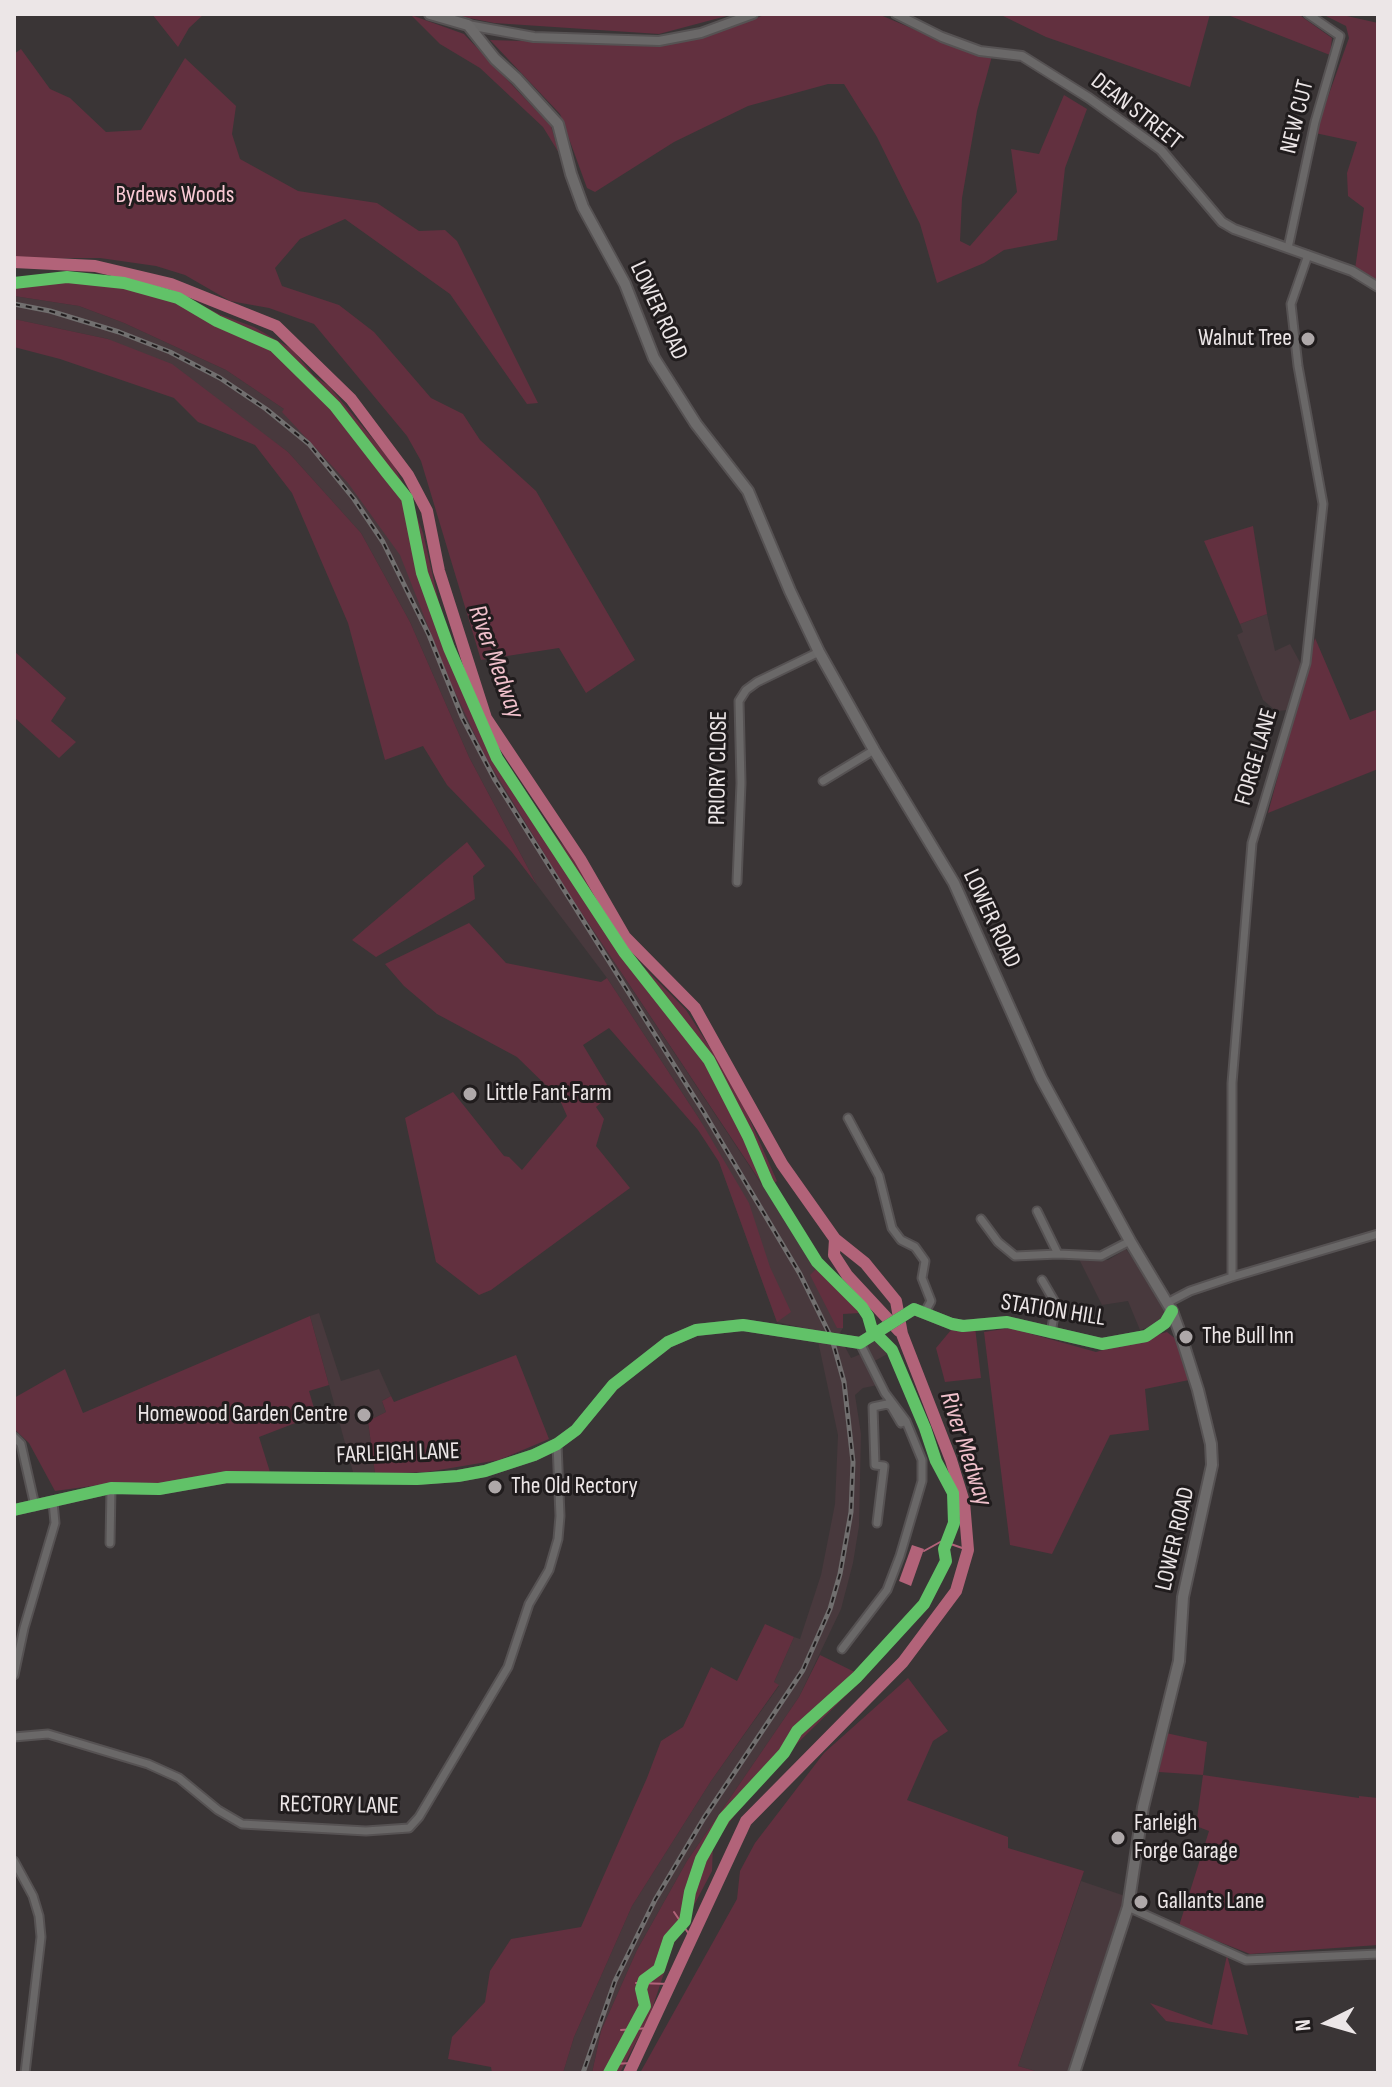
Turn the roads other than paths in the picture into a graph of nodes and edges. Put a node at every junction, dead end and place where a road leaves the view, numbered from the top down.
1 (430, 14) edge
2 (753, 14) edge
3 (896, 14) edge
4 (1308, 14) edge
5 (468, 25) junction
6 (1288, 248) junction
7 (1308, 255) junction
8 (1378, 287) edge
9 (819, 652) junction
10 (874, 750) junction
11 (823, 781) dead end
12 (737, 882) dead end
13 (848, 1118) dead end
14 (1037, 1211) dead end
15 (1054, 1218) dead end
16 (981, 1219) dead end
17 (1044, 1223) junction
18 (1378, 1234) edge
19 (1130, 1241) junction
20 (1058, 1254) junction
21 (1232, 1277) junction
22 (1042, 1280) dead end
23 (1170, 1307) junction
24 (921, 1311) junction
25 (1159, 1329) junction
26 (1051, 1333) junction
27 (1180, 1333) junction
28 (860, 1343) junction
29 (906, 1421) junction
30 (14, 1437) edge
31 (557, 1444) junction
32 (111, 1488) junction
33 (53, 1502) junction
34 (35, 1506) junction
35 (14, 1510) edge
36 (877, 1523) dead end
37 (110, 1543) dead end
38 (842, 1649) dead end
39 (14, 1675) edge
40 (14, 1737) edge
41 (14, 1861) edge
42 (1128, 1907) junction
43 (1378, 1954) edge
44 (25, 2073) edge
45 (1074, 2073) edge

1 - 5 main road
2 - 5 street
3 - 6 street, DEAN STREET
4 - 6 street, NEW CUT
5 - 9 main road, LOWER ROAD
6 - 7 street, DEAN STREET
7 - 8 street, DEAN STREET
7 - 21 street, FORGE LANE
9 - 10 main road, LOWER ROAD
9 - 12 street, PRIORY CLOSE
10 - 11 street
10 - 19 main road, LOWER ROAD
13 - 24 street
14 - 17 street
15 - 17 street
16 - 20 street
17 - 20 street
18 - 21 street
19 - 20 street
19 - 23 main road, LOWER ROAD
21 - 23 street
22 - 26 street
23 - 25 street
23 - 27 main road, LOWER ROAD
24 - 26 street, STATION HILL
24 - 28 street
25 - 26 street, STATION HILL
25 - 27 street, STATION HILL
27 - 42 main road, LOWER ROAD
28 - 29 street
28 - 31 street, FARLEIGH LANE
29 - 36 street
29 - 38 street
30 - 34 street
31 - 32 street, FARLEIGH LANE
31 - 40 street, RECTORY LANE
32 - 33 street, FARLEIGH LANE
32 - 37 street
33 - 34 street, FARLEIGH LANE
33 - 39 street
34 - 35 street, FARLEIGH LANE
41 - 44 street
42 - 43 street
42 - 45 main road, LOWER ROAD

